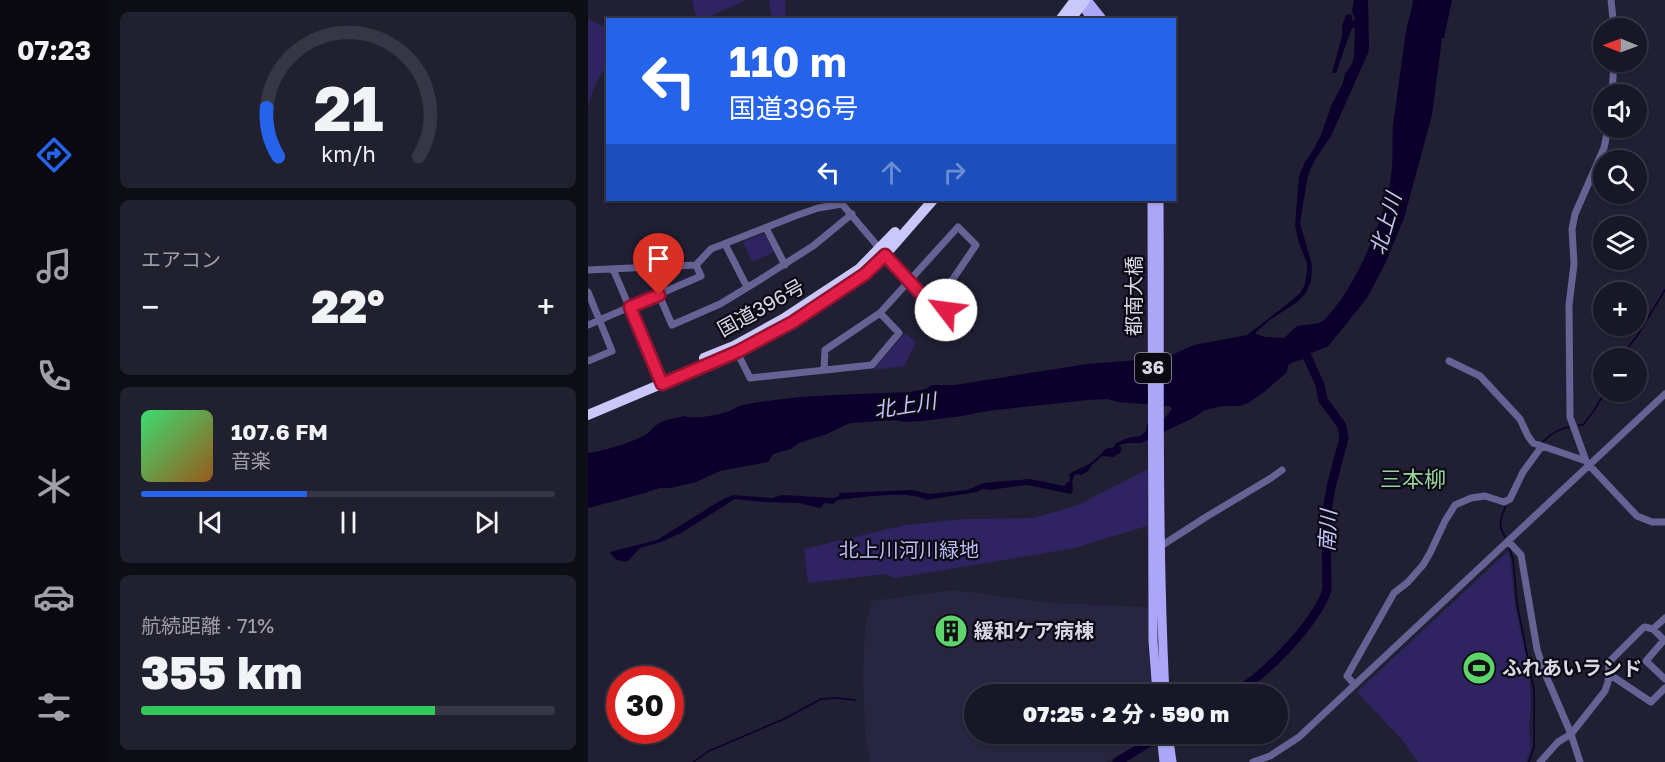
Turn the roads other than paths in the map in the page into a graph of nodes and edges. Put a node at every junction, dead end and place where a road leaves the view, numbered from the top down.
1 (1611, 0) edge
2 (1081, 1) edge
3 (1062, 18) edge
4 (1071, 18) edge
5 (1092, 18) edge
6 (1101, 18) edge
7 (1613, 18) edge
8 (1606, 138) edge
9 (923, 201) edge
10 (932, 201) edge
11 (1152, 201) edge
12 (1159, 201) edge
13 (852, 214) junction
14 (766, 228) junction
15 (725, 244) junction
16 (882, 252) junction
17 (696, 265) junction
18 (785, 265) junction
19 (614, 268) junction
20 (588, 270) edge
21 (909, 281) junction
22 (747, 287) junction
23 (589, 295) edge
24 (659, 295) junction
25 (927, 302) junction
26 (630, 307) junction
27 (946, 310) dead end
28 (880, 313) junction
29 (600, 320) junction
30 (588, 325) edge
31 (736, 349) junction
32 (588, 361) edge
33 (1449, 362) dead end
34 (824, 370) junction
35 (660, 381) junction
36 (1665, 394) edge
37 (588, 407) edge
38 (588, 415) edge
39 (1542, 446) junction
40 (1587, 463) junction
41 (1282, 470) dead end
42 (1665, 522) edge
43 (1157, 535) junction
44 (1508, 541) junction
45 (1161, 546) junction
46 (1665, 618) edge
47 (1653, 629) junction
48 (1665, 640) edge
49 (1609, 675) junction
50 (1665, 679) edge
51 (1156, 684) edge
52 (1165, 684) edge
53 (1355, 685) junction
54 (1665, 688) edge
55 (1571, 734) junction
56 (1162, 744) edge
57 (1169, 744) edge
58 (1270, 759) edge
59 (1164, 762) edge
60 (1172, 762) edge
61 (1253, 762) edge
62 (1540, 762) edge
63 (1580, 762) edge

1 - 7 street
2 - 3 highway
2 - 4 highway
2 - 5 main road
2 - 6 main road
8 - 40 street
9 - 16 highway, 国道396号
10 - 16 highway, 国道396号
11 - 43 main road, 都南大橋 / 36
12 - 43 main road, 都南大橋 / 36
13 - 14 street
13 - 16 street
13 - 18 street
14 - 15 street
14 - 18 street
15 - 17 street
15 - 22 street
16 - 21 street
16 - 31 highway, 国道396号
17 - 19 street
17 - 24 street
18 - 22 street
19 - 20 street
19 - 26 street
21 - 25 street
21 - 25 street
21 - 28 street
22 - 24 street
23 - 29 street
24 - 26 street
25 - 27 street
26 - 29 street
26 - 35 street
28 - 34 street
28 - 34 street
29 - 30 street
29 - 32 street
31 - 34 street
31 - 35 highway, 国道396号
33 - 39 street
35 - 37 highway, 国道396号
35 - 38 highway, 国道396号
36 - 40 street
39 - 40 street
39 - 53 street
40 - 42 street
40 - 44 street
41 - 45 street
43 - 45 main road, 36
43 - 51 main road, 36
44 - 53 street
44 - 55 street
45 - 52 main road, 36
46 - 47 street
47 - 48 street
47 - 49 street
48 - 50 street
49 - 54 street
49 - 55 street
53 - 58 street
55 - 62 street
55 - 63 street
56 - 59 main road
57 - 60 main road
58 - 61 street

